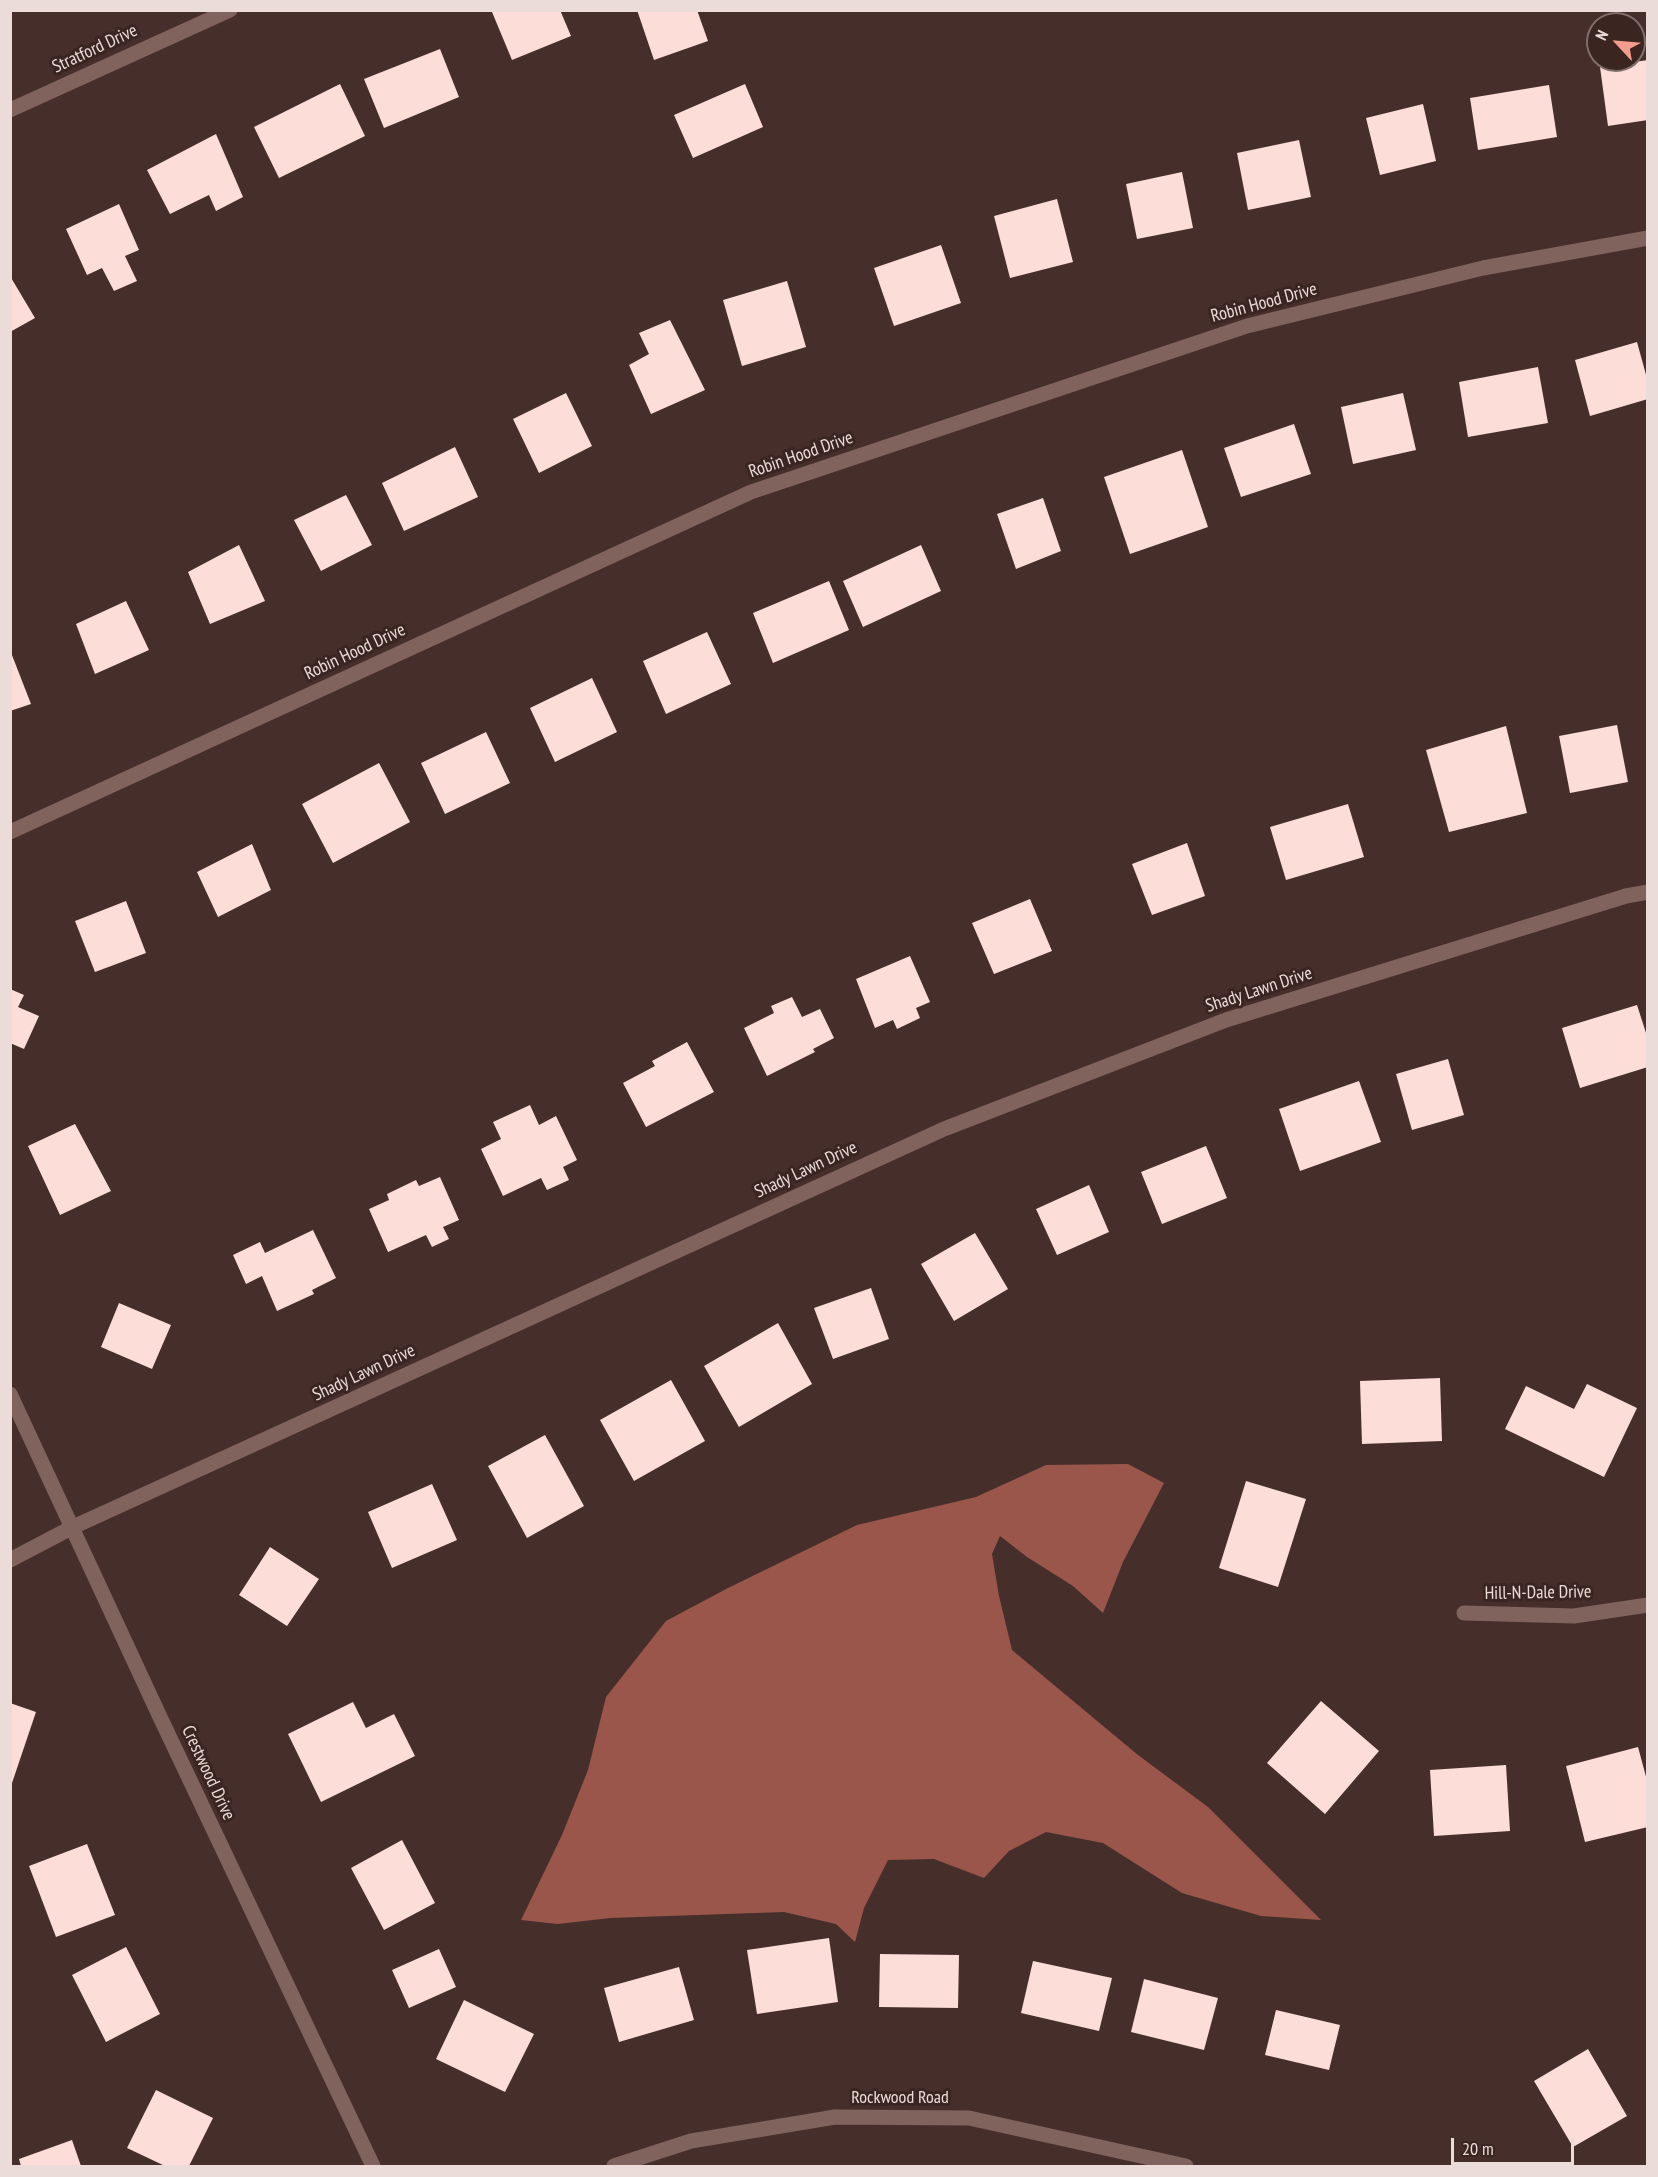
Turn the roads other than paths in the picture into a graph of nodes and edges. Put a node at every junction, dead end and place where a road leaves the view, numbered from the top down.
1 (230, 10) edge
2 (10, 110) edge
3 (1647, 238) edge
4 (10, 832) edge
5 (1647, 892) edge
6 (10, 1394) edge
7 (73, 1527) junction
8 (10, 1560) edge
9 (1647, 1605) edge
10 (1464, 1613) dead end
11 (373, 2166) edge
12 (614, 2166) edge
13 (1186, 2166) edge

1 - 2 street, Stratford Drive
3 - 4 street, Robin Hood Drive
5 - 7 street, Shady Lawn Drive
6 - 7 street, Crestwood Drive
7 - 8 street, Shady Lawn Drive
7 - 11 street, Crestwood Drive
9 - 10 street, Hill-N-Dale Drive
12 - 13 street, Rockwood Road

